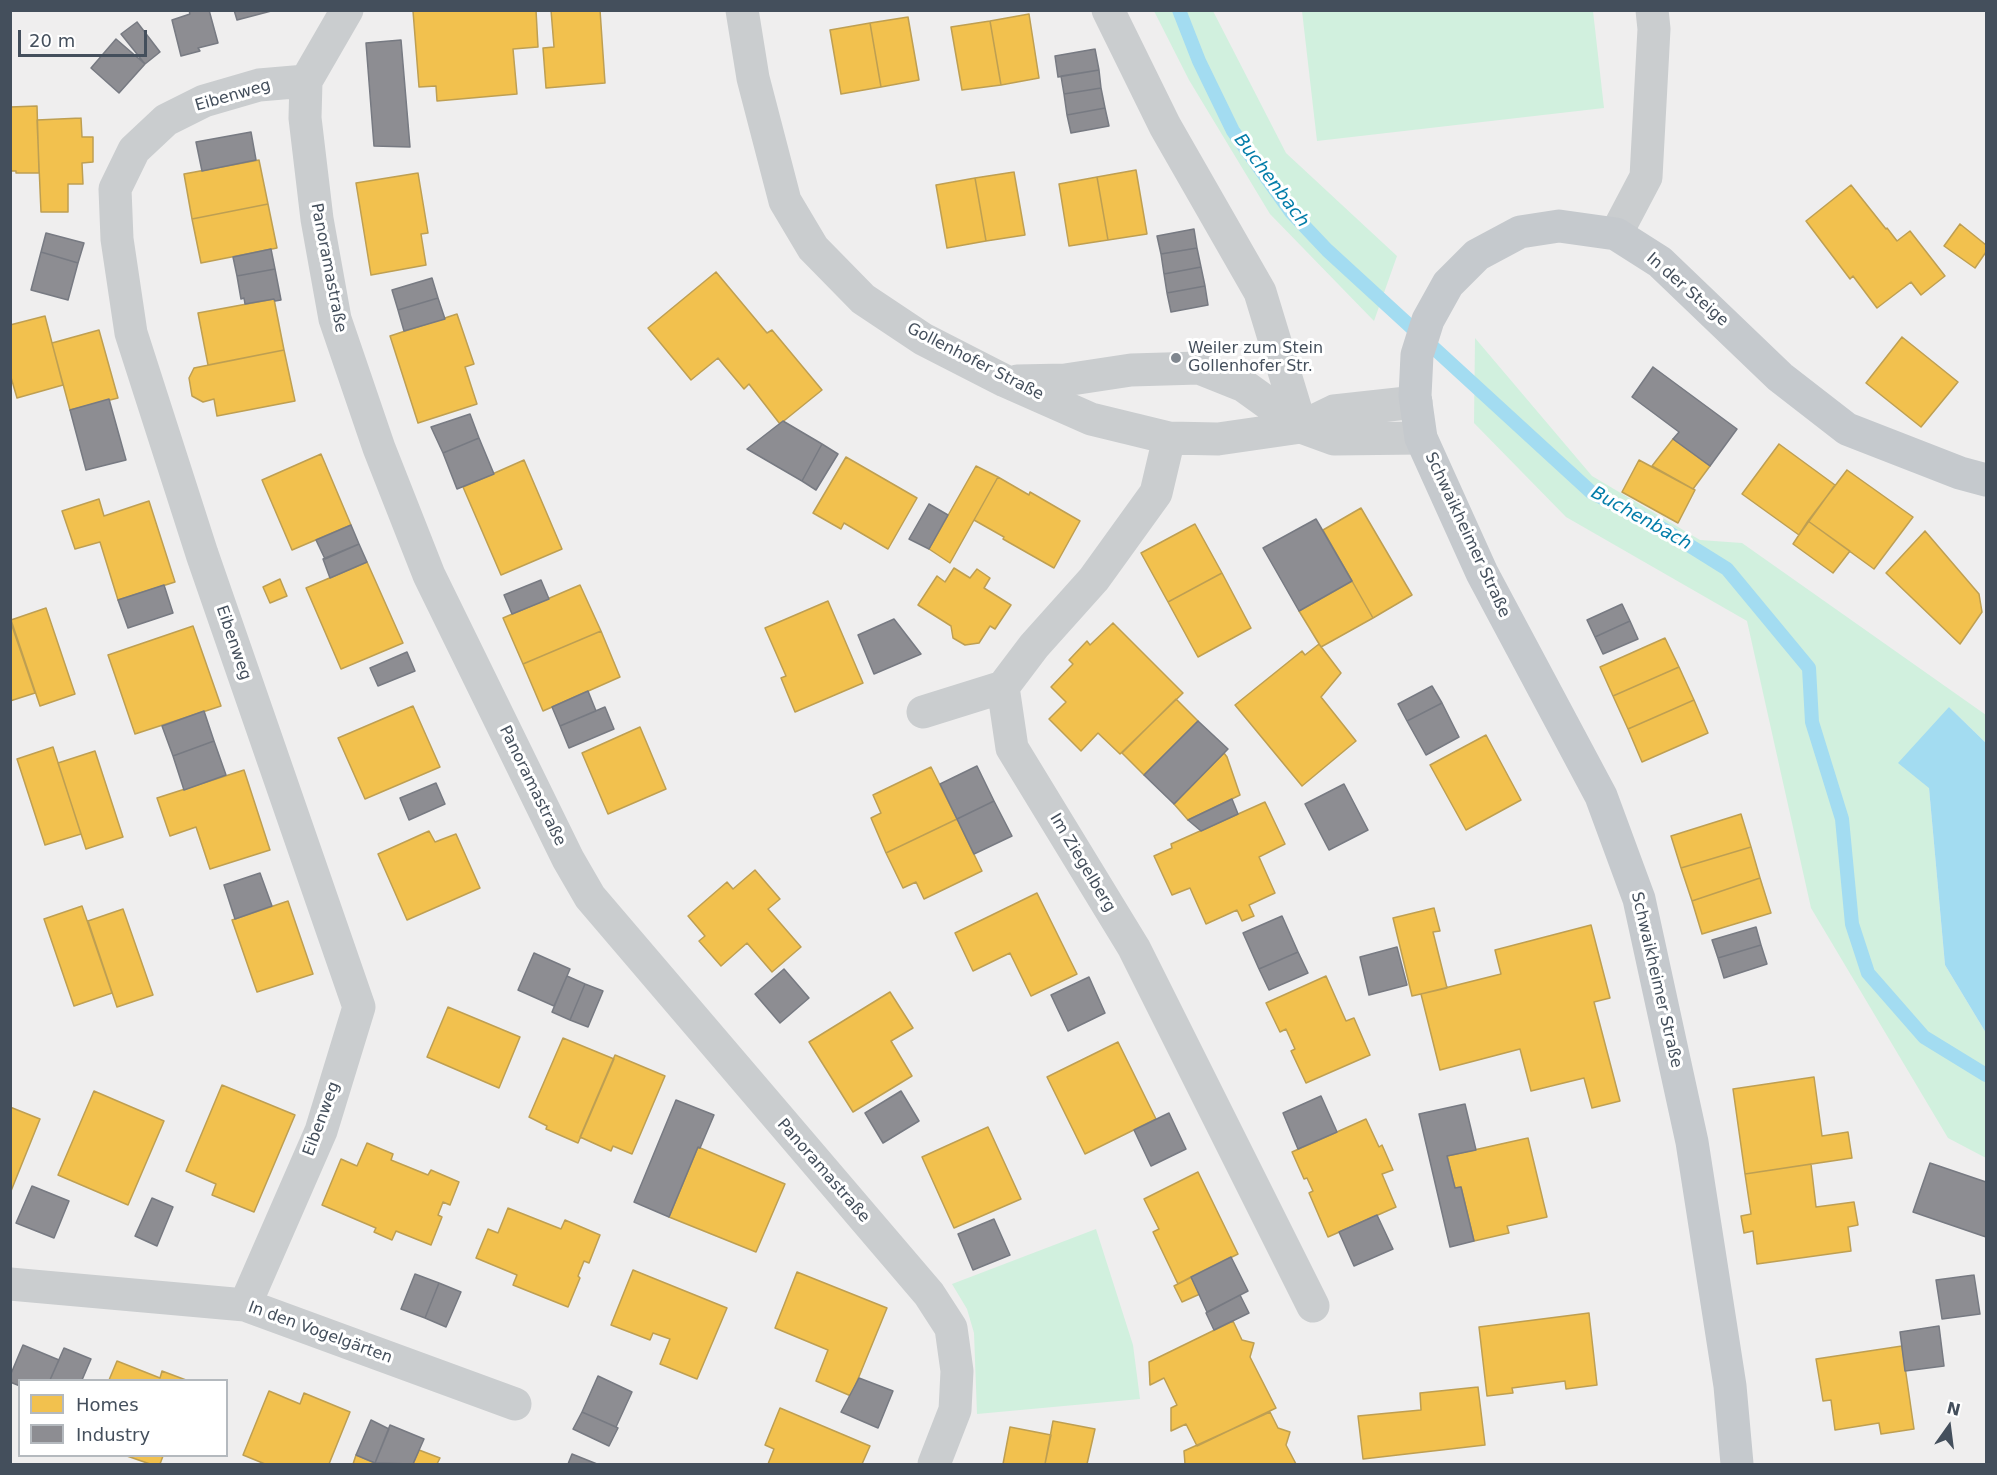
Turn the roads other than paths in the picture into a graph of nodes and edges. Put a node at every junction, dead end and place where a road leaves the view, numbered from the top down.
1 (347, 10) edge
2 (742, 10) edge
3 (1108, 10) edge
4 (1652, 10) edge
5 (306, 81) junction
6 (1616, 234) junction
7 (1005, 381) junction
8 (1415, 399) junction
9 (1302, 427) junction
10 (1169, 438) junction
11 (1421, 438) junction
12 (1986, 480) edge
13 (1003, 687) junction
14 (923, 712) dead end
15 (10, 1284) edge
16 (245, 1305) junction
17 (1312, 1306) dead end
18 (515, 1404) dead end
19 (934, 1464) edge
20 (1737, 1464) edge

1 - 5 street, Panoramastraße
2 - 7 street, Gollenhofer Straße
3 - 9 street
4 - 6 street
5 - 16 street, Eibenweg
5 - 19 street, Panoramastraße
6 - 8 main road, In der Steige
6 - 12 main road, In der Steige
7 - 9 street
7 - 10 street, Gollenhofer Straße
8 - 9 street, Gollenhofer Straße
8 - 11 main road, Schwaikheimer Straße
9 - 10 street, Gollenhofer Straße
9 - 11 street, Gollenhofer Straße
10 - 13 street
11 - 20 main road, Schwaikheimer Straße
13 - 14 street
13 - 17 street, Im Ziegelberg
15 - 16 street, In den Vogelgärten
16 - 18 street, In den Vogelgärten

